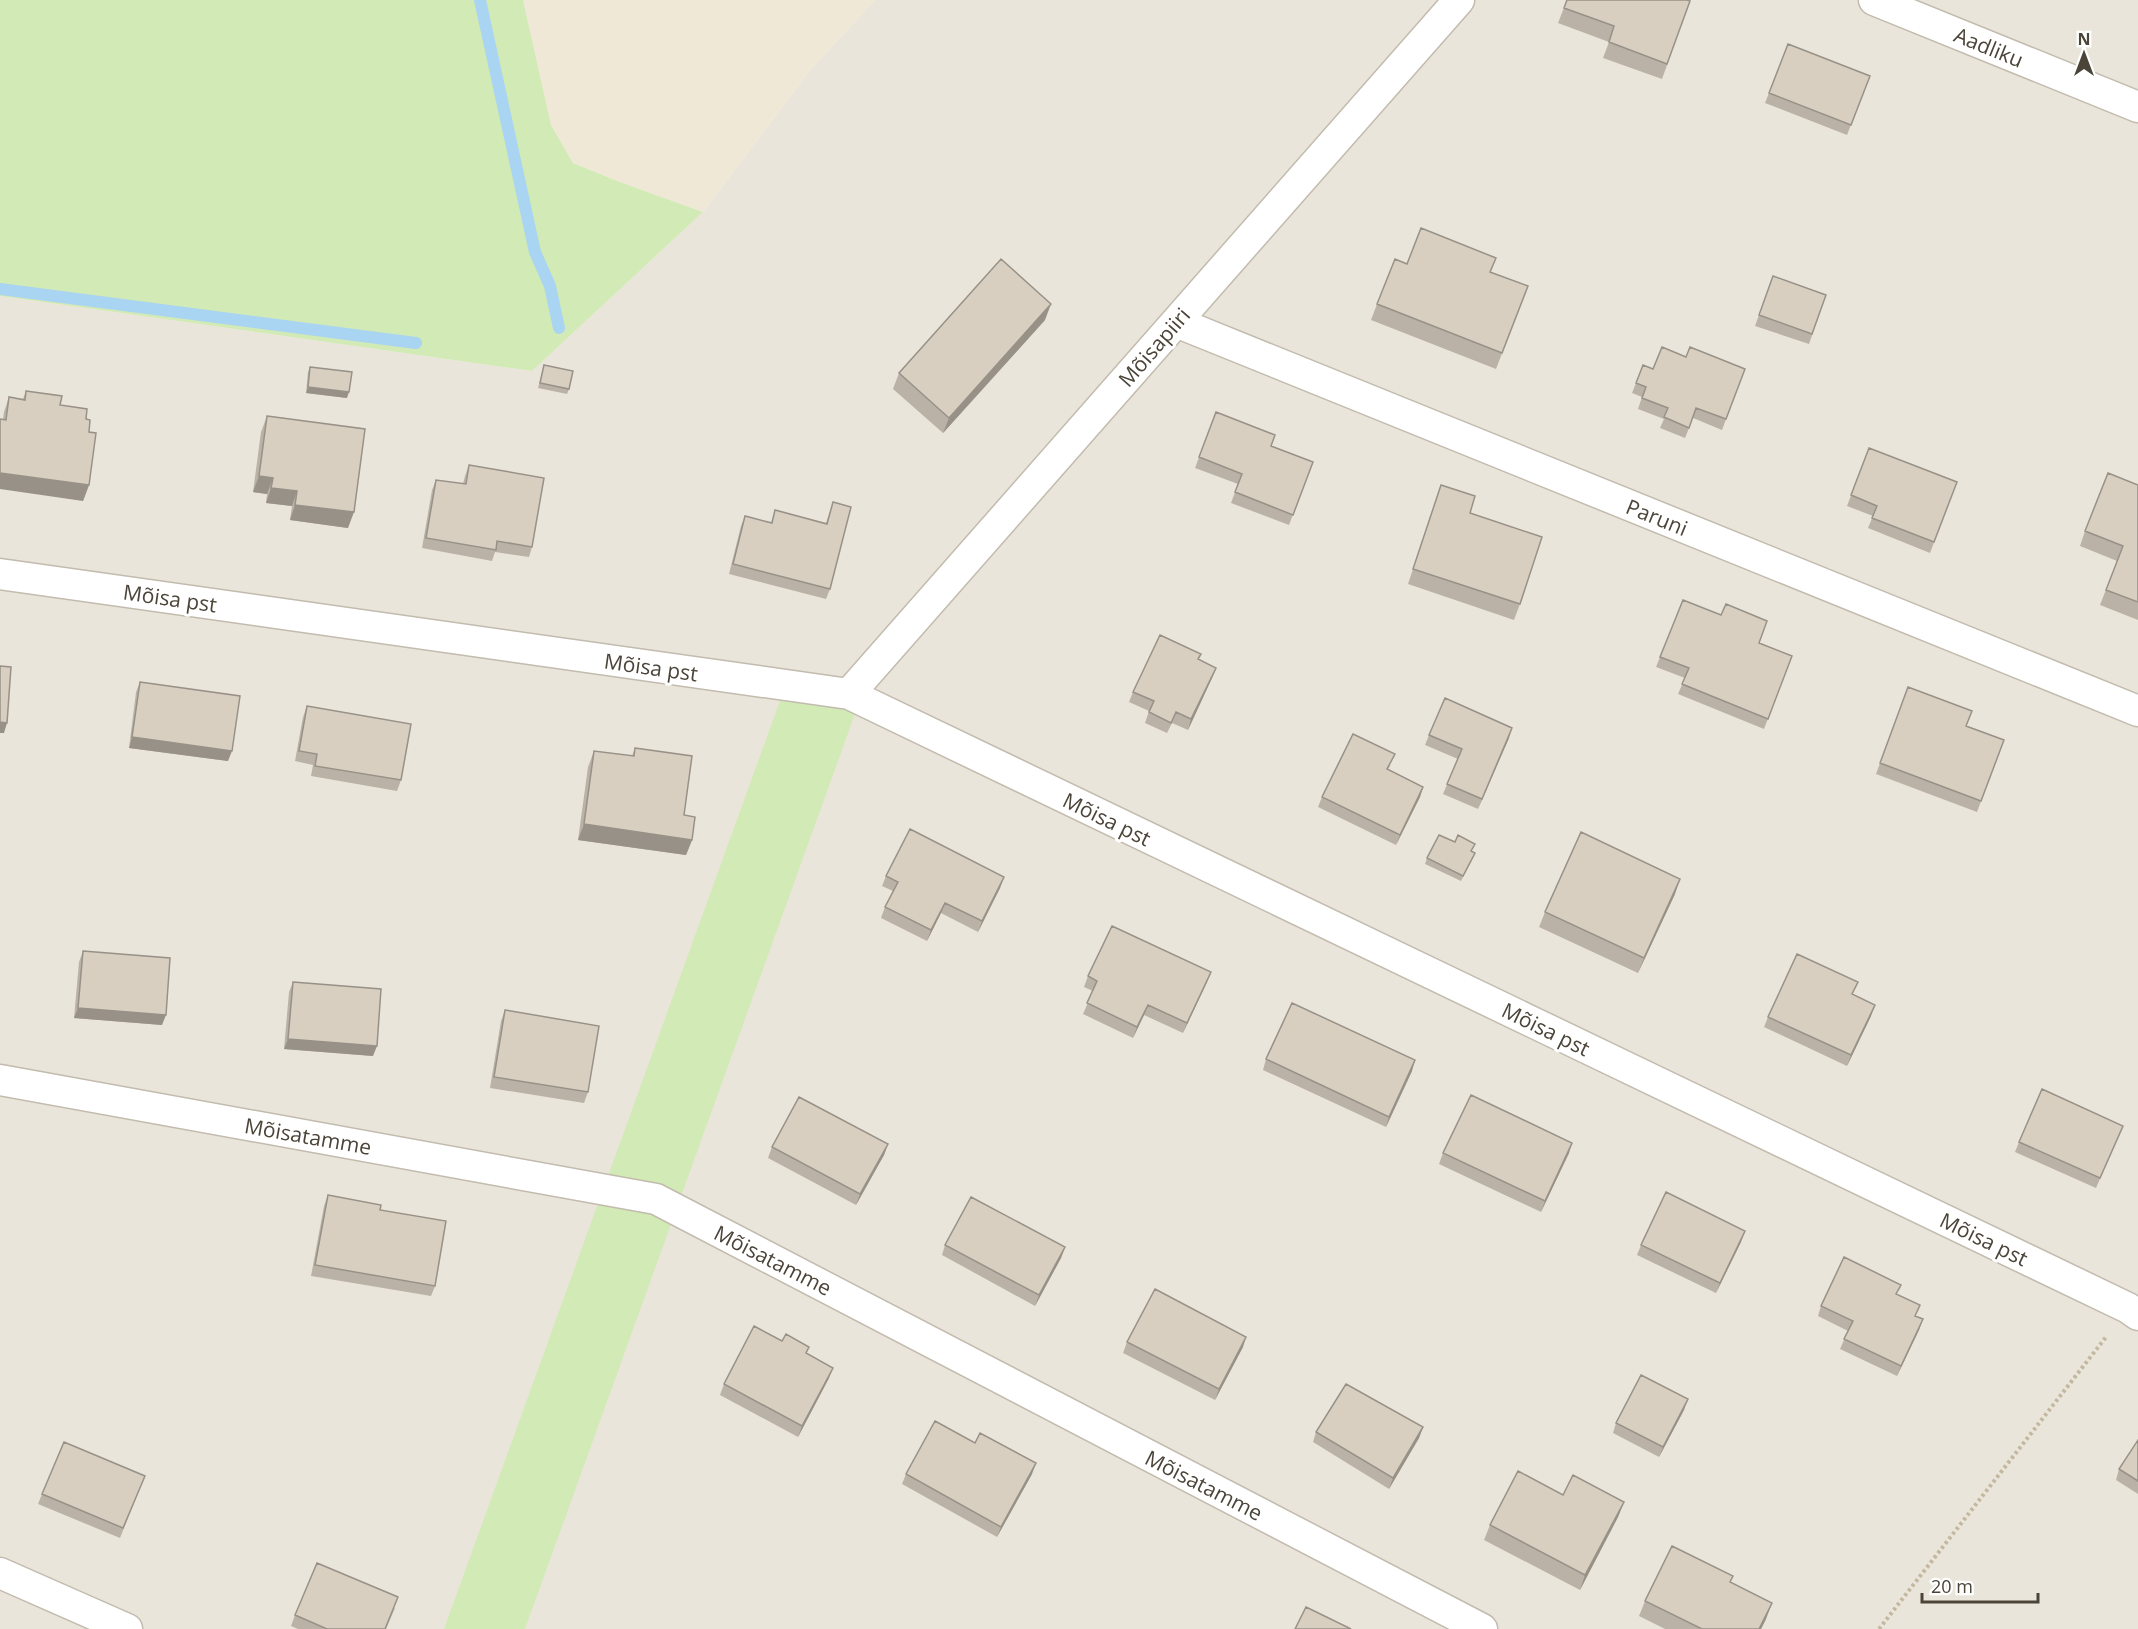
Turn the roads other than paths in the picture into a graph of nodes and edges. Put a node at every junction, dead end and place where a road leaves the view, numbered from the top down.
1 (1459, 0) edge
2 (1874, 0) edge
3 (2138, 107) edge
4 (1176, 322) junction
5 (0, 574) edge
6 (849, 694) junction
7 (2138, 711) edge
8 (0, 1080) edge
9 (2133, 1311) edge
10 (0, 1573) edge
11 (127, 1629) edge
12 (1482, 1629) edge

1 - 4 street, Mõisapiiri
2 - 3 street, Aadliku
4 - 6 street, Mõisapiiri
4 - 7 street, Paruni
5 - 6 street, Mõisa pst
6 - 9 street, Mõisa pst
8 - 12 street, Mõisatamme
10 - 11 street

